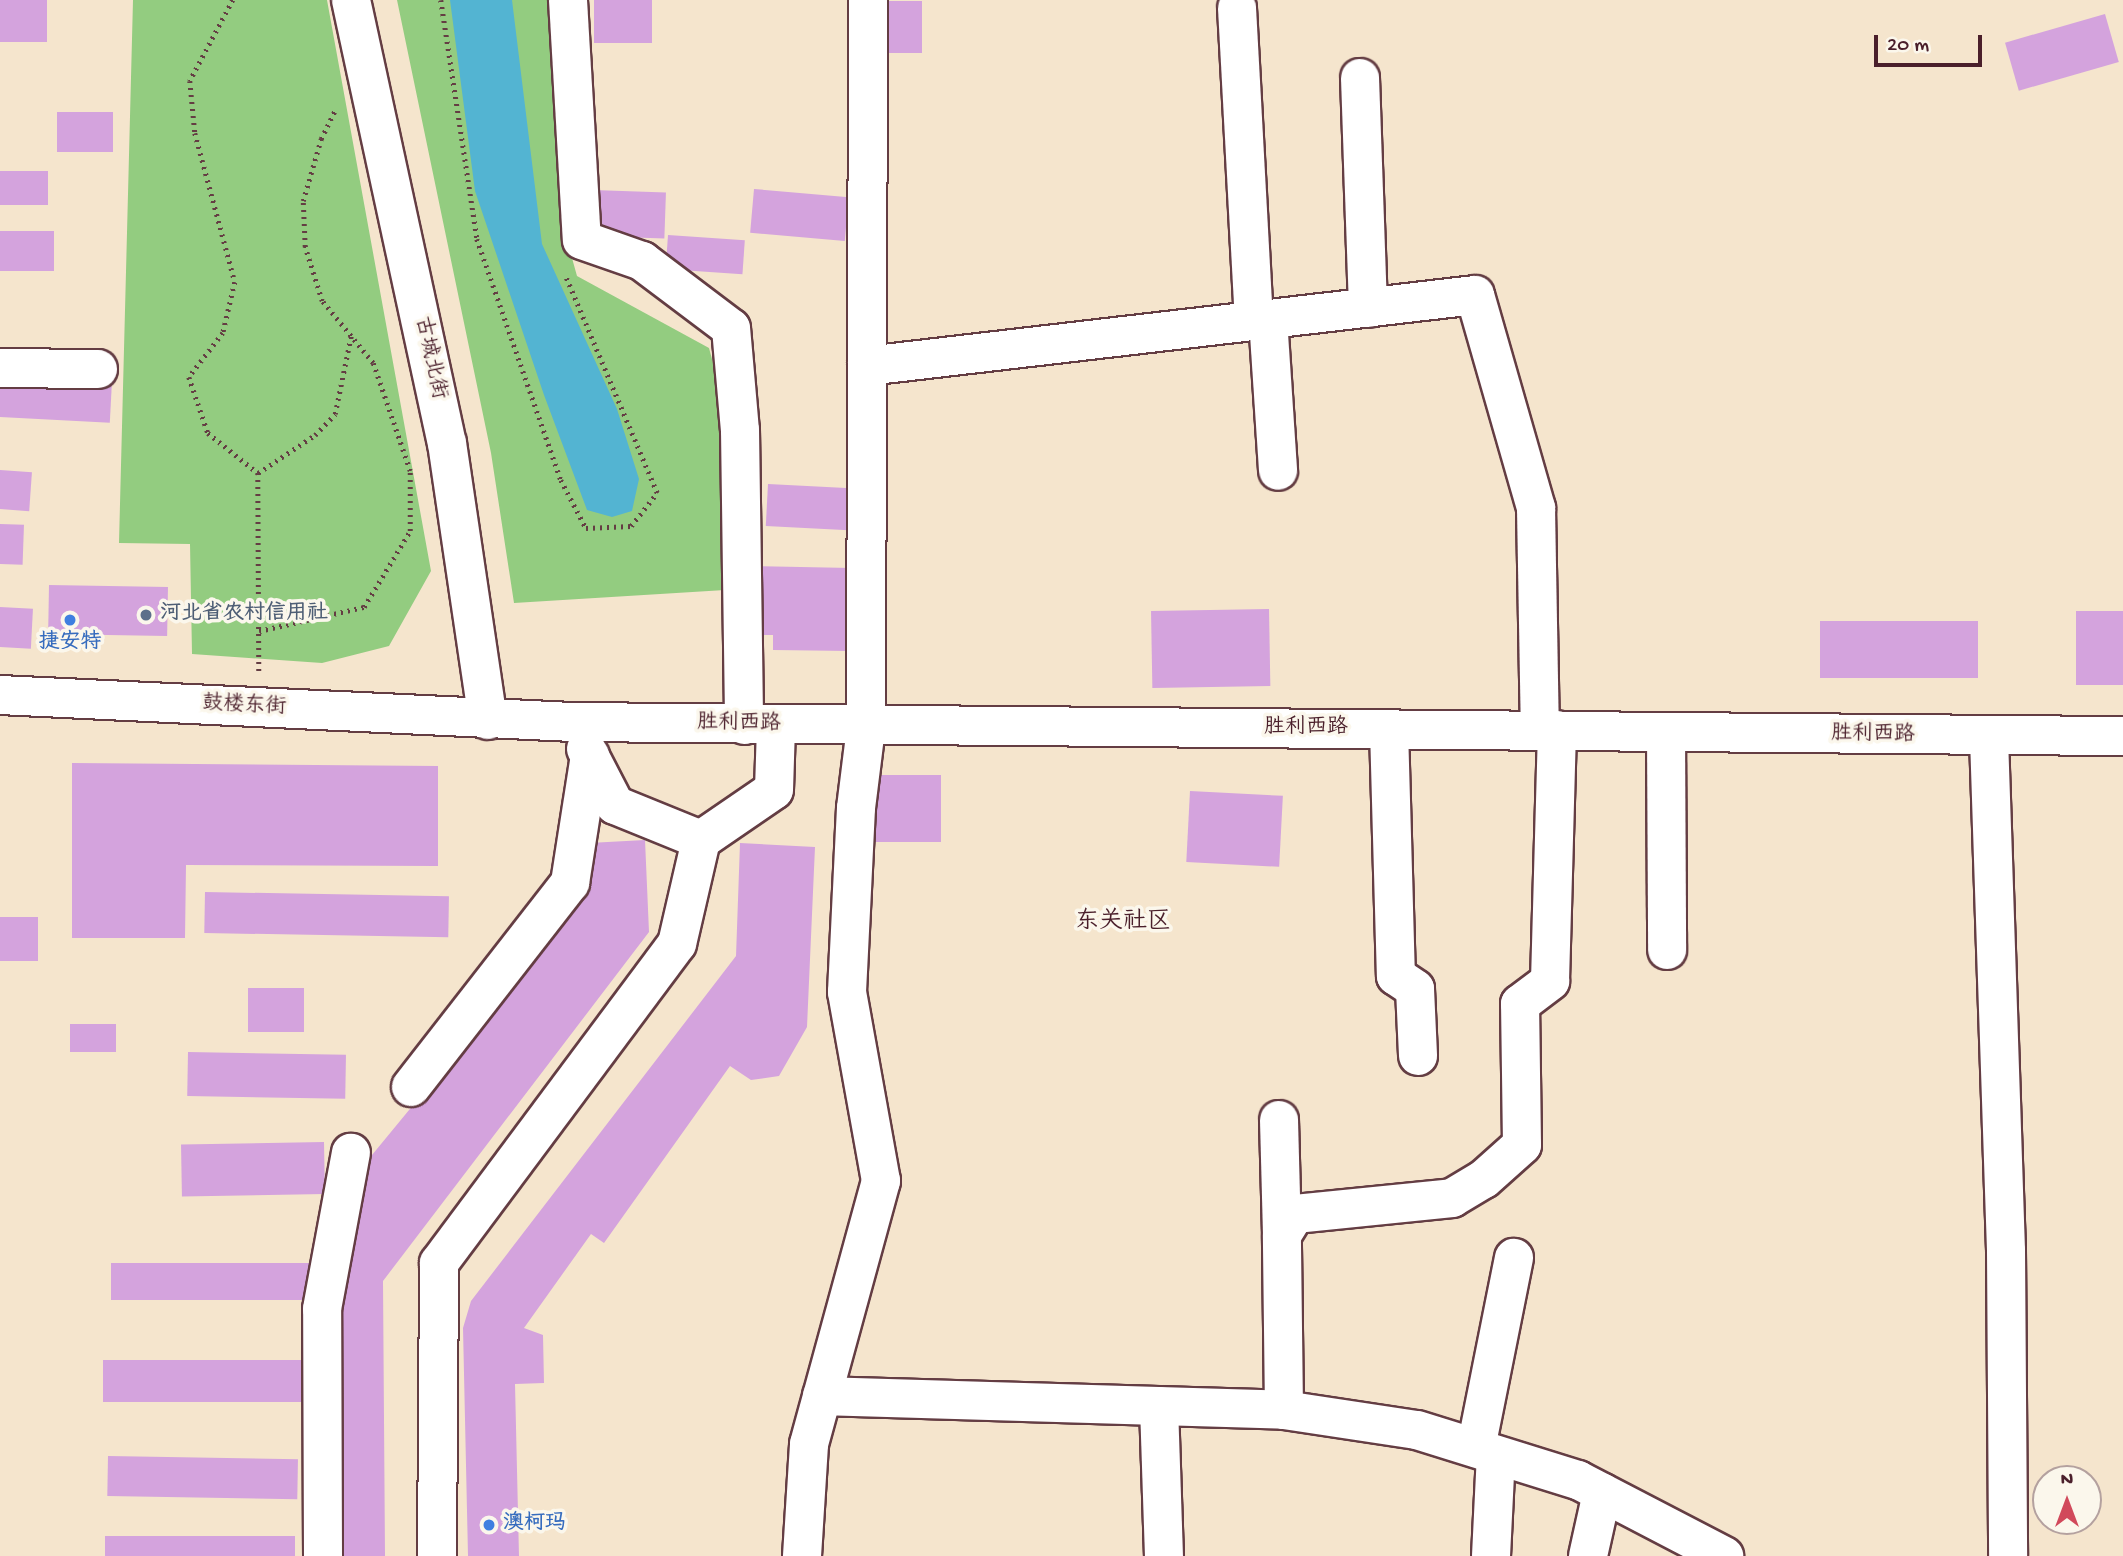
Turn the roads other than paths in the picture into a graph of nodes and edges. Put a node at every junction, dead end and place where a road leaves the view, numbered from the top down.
1 (351, 0) edge
2 (568, 0) edge
3 (868, 0) edge
4 (1237, 8) dead end
5 (1360, 78) dead end
6 (1368, 308) junction
7 (1261, 320) junction
8 (867, 366) junction
9 (0, 368) edge
10 (98, 369) dead end
11 (1278, 471) dead end
12 (0, 695) edge
13 (488, 720) junction
14 (572, 722) junction
15 (760, 725) junction
16 (866, 727) junction
17 (1389, 729) junction
18 (1549, 730) junction
19 (1666, 732) junction
20 (2123, 736) edge
21 (1989, 738) junction
22 (590, 756) junction
23 (701, 841) junction
24 (1667, 950) dead end
25 (1418, 1056) dead end
26 (411, 1087) dead end
27 (1279, 1119) dead end
28 (351, 1153) dead end
29 (1283, 1235) junction
30 (1514, 1258) dead end
31 (822, 1396) junction
32 (1159, 1406) junction
33 (1284, 1410) junction
34 (1486, 1451) junction
35 (1602, 1493) junction
36 (323, 1556) edge
37 (436, 1556) edge
38 (802, 1556) edge
39 (1164, 1556) edge
40 (1490, 1556) edge
41 (1588, 1556) edge
42 (1724, 1556) edge
43 (2008, 1556) edge

1 - 13 street, 古城北街
2 - 15 street
3 - 8 street
4 - 7 street
5 - 6 street
6 - 7 street
6 - 18 street
7 - 8 street
7 - 11 street
8 - 16 street
9 - 10 street
12 - 13 street, 鼓楼东街
13 - 14 street, 胜利西路
14 - 15 street, 胜利西路
14 - 22 street
15 - 16 street, 胜利西路
15 - 23 street
16 - 17 street, 胜利西路
16 - 31 street
17 - 18 street, 胜利西路
17 - 25 street
18 - 19 street, 胜利西路
18 - 29 street
19 - 21 street, 胜利西路
19 - 24 street
20 - 21 street, 胜利西路
21 - 43 street
22 - 23 street
22 - 26 street
23 - 37 street
27 - 29 street
28 - 36 street
29 - 33 street
30 - 34 street
31 - 32 street
31 - 38 street
32 - 33 street
32 - 39 street
33 - 34 street
34 - 35 street
34 - 40 street
35 - 41 street
35 - 42 street

